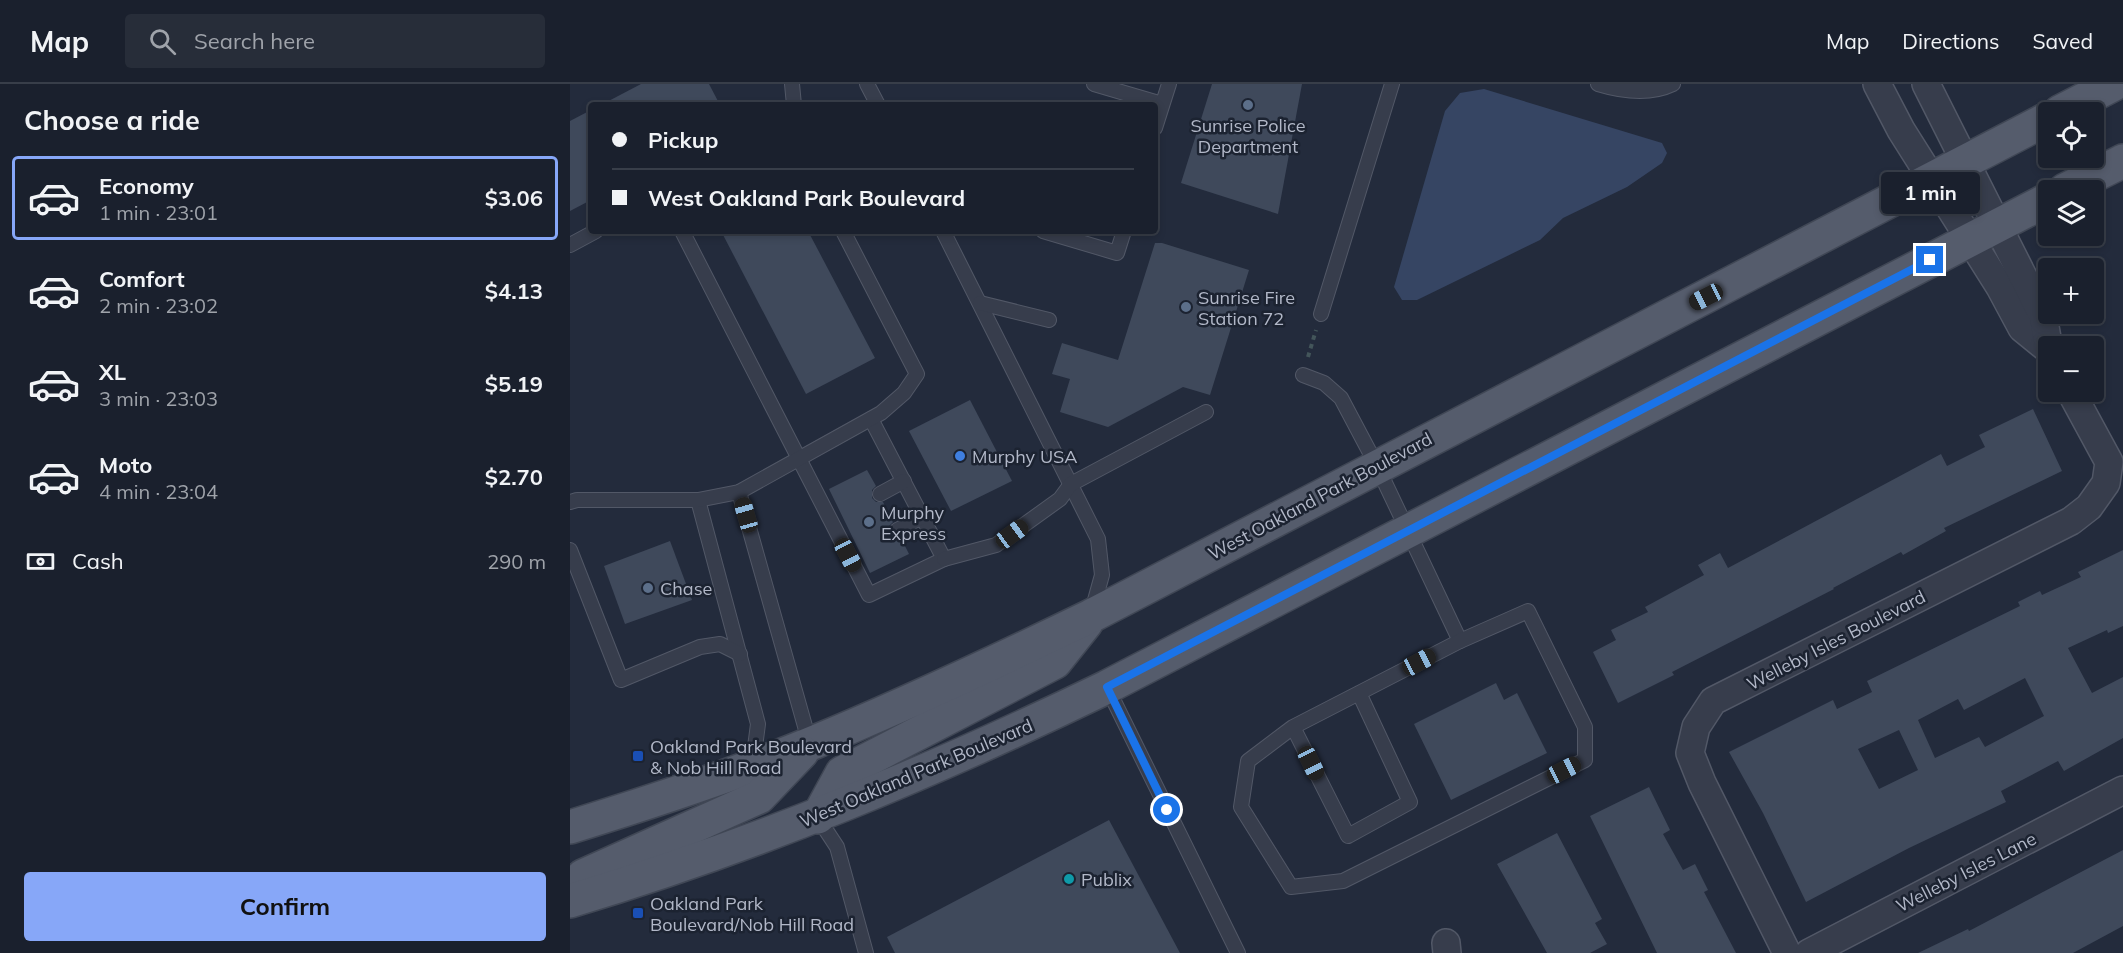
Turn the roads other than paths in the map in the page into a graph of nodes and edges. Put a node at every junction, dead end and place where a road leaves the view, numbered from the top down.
1 (792, 84) edge
2 (867, 84) edge
3 (1094, 84) edge
4 (1168, 84) edge
5 (1392, 84) edge
6 (1598, 84) edge
7 (1673, 84) edge
8 (1877, 84) edge
9 (1926, 84) edge
10 (2114, 84) edge
11 (794, 102) edge
12 (876, 102) edge
13 (1155, 102) edge
14 (2079, 102) edge
15 (1158, 103) edge
16 (1162, 104) junction
17 (1158, 118) edge
18 (2038, 124) edge
19 (1967, 161) junction
20 (2123, 161) edge
21 (1932, 180) junction
22 (2085, 180) edge
23 (2038, 205) edge
24 (1985, 232) junction
25 (591, 234) edge
26 (684, 234) edge
27 (845, 234) edge
28 (945, 234) edge
29 (1053, 234) edge
30 (1123, 234) edge
31 (570, 245) edge
32 (980, 303) junction
33 (1321, 314) road end
34 (1049, 320) dead end
35 (2038, 341) edge
36 (1303, 375) road end
37 (2078, 402) edge
38 (1206, 412) dead end
39 (871, 419) junction
40 (2116, 458) edge
41 (800, 461) junction
42 (1377, 466) junction
43 (904, 481) junction
44 (1071, 484) junction
45 (739, 492) junction
46 (880, 494) dead end
47 (698, 500) junction
48 (570, 502) edge
49 (922, 517) junction
50 (897, 530) dead end
51 (1406, 530) junction
52 (570, 550) edge
53 (944, 559) junction
54 (1091, 616) junction
55 (1460, 641) junction
56 (740, 654) junction
57 (1107, 687) junction
58 (1359, 693) junction
59 (1293, 727) junction
60 (810, 744) junction
61 (739, 772) junction
62 (2123, 790) edge
63 (818, 817) junction
64 (570, 827) edge
65 (570, 894) edge
66 (570, 901) edge
67 (866, 953) edge
68 (1238, 953) edge
69 (1787, 953) edge
70 (1809, 953) edge

1 - 11 lane
2 - 12 lane
3 - 13 lane
4 - 16 lane
5 - 33 lane
6 - 7 lane
8 - 21 street
9 - 19 street
10 - 14 main road
15 - 16 lane
16 - 17 lane
18 - 19 main road, West Oakland Park Boulevard
19 - 21 main road, West Oakland Park Boulevard
19 - 24 street
20 - 22 main road
21 - 24 street
21 - 42 main road, West Oakland Park Boulevard
23 - 24 main road, West Oakland Park Boulevard
24 - 35 street
24 - 51 main road, West Oakland Park Boulevard
25 - 31 lane
26 - 41 lane
27 - 39 lane
28 - 32 lane
29 - 30 lane
32 - 34 lane
32 - 44 lane
36 - 42 lane
37 - 40 street, Welleby Isles Boulevard
38 - 44 lane
39 - 41 lane
39 - 43 lane
40 - 69 street, Welleby Isles Boulevard
41 - 45 lane
41 - 53 lane
42 - 51 lane
42 - 54 main road, West Oakland Park Boulevard
43 - 46 lane
43 - 49 lane
44 - 53 lane
44 - 54 lane
45 - 47 lane
45 - 60 lane
47 - 48 lane
47 - 56 lane
49 - 50 lane
49 - 53 lane
51 - 55 lane
51 - 57 main road, West Oakland Park Boulevard
52 - 56 lane
54 - 60 main road, West Oakland Park Boulevard
54 - 63 main road
55 - 58 lane
55 - 59 lane
56 - 61 lane
57 - 63 main road, West Oakland Park Boulevard
57 - 68 lane
58 - 59 lane
58 - 59 lane
60 - 61 main road, West Oakland Park Boulevard
60 - 65 main road
61 - 64 main road, West Oakland Park Boulevard
62 - 70 street, Welleby Isles Lane
63 - 66 main road, West Oakland Park Boulevard
63 - 67 lane

